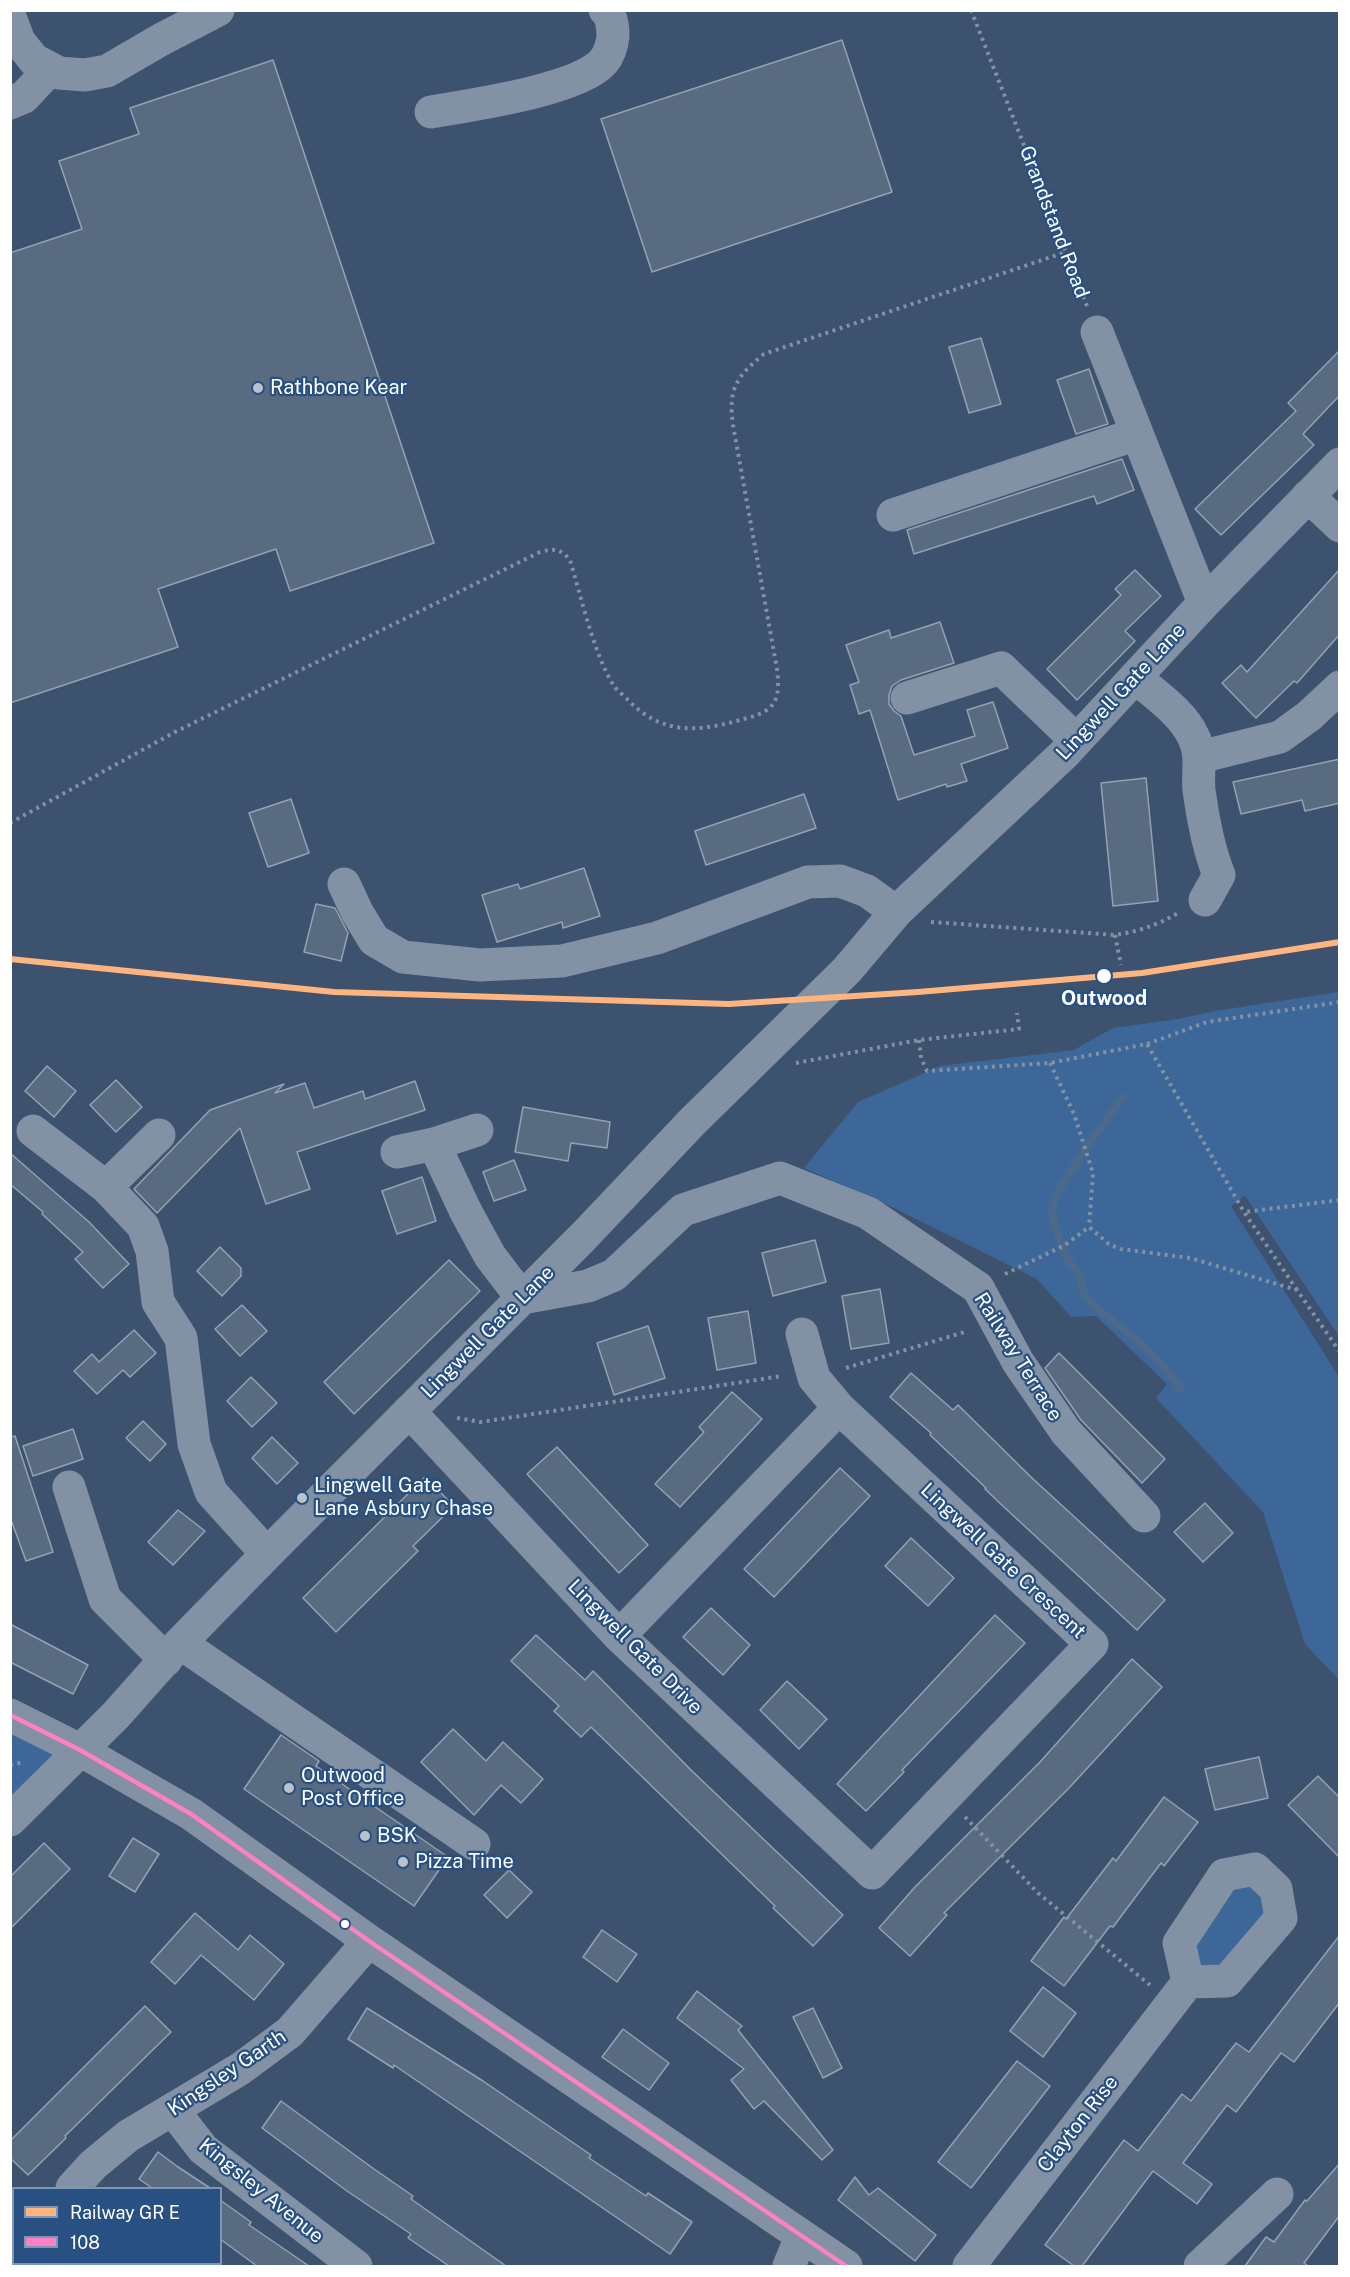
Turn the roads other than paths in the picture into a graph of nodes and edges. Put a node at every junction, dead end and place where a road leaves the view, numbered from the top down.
1 (218, 10) edge
2 (607, 12) edge
3 (10, 17) edge
4 (50, 69) junction
5 (10, 104) edge
6 (431, 112) dead end
7 (1097, 332) road end
8 (1137, 434) junction
9 (1340, 464) edge
10 (1308, 496) junction
11 (893, 515) dead end
12 (1340, 526) edge
13 (1204, 603) junction
14 (1135, 678) junction
15 (1340, 687) edge
16 (907, 698) dead end
17 (1076, 740) junction
18 (1200, 757) junction
19 (344, 884) dead end
20 (1205, 900) road end
21 (896, 912) junction
22 (477, 1130) dead end
23 (33, 1131) dead end
24 (159, 1135) dead end
25 (434, 1144) junction
26 (397, 1152) dead end
27 (106, 1187) junction
28 (522, 1298) junction
29 (802, 1334) dead end
30 (839, 1408) junction
31 (409, 1411) junction
32 (69, 1488) dead end
33 (1144, 1516) dead end
34 (267, 1554) junction
35 (619, 1636) junction
36 (173, 1652) junction
37 (10, 1715) edge
38 (80, 1750) junction
39 (10, 1820) edge
40 (474, 1844) dead end
41 (872, 1873) joint
42 (369, 1941) junction
43 (1180, 1993) road end
44 (173, 2109) junction
45 (73, 2187) edge
46 (1277, 2194) dead end
47 (801, 2237) junction
48 (356, 2266) edge
49 (789, 2266) edge
50 (846, 2266) edge
51 (969, 2266) edge
52 (1200, 2266) edge

1 - 4 street
2 - 6 street
3 - 4 street
4 - 5 street
7 - 8 street
8 - 11 street
8 - 13 street
9 - 10 street, Lingwell Gate Lane
10 - 12 street
10 - 13 street, Lingwell Gate Lane
13 - 14 street, Lingwell Gate Lane
14 - 17 street, Lingwell Gate Lane
14 - 18 street
15 - 18 street
16 - 17 street
17 - 21 street, Lingwell Gate Lane
18 - 20 street
19 - 21 street
21 - 28 street, Lingwell Gate Lane
22 - 25 street
23 - 27 street
24 - 27 street
25 - 26 street
25 - 28 street
27 - 34 street
28 - 31 street, Lingwell Gate Lane
28 - 33 street, Railway Terrace
29 - 30 street, Lingwell Gate Crescent
30 - 35 street
30 - 41 street, Lingwell Gate Crescent
31 - 34 street, Lingwell Gate Lane
31 - 35 street, Lingwell Gate Drive
32 - 36 street
34 - 36 street, Lingwell Gate Lane
35 - 41 street, Lingwell Gate Drive
36 - 38 street, Lingwell Gate Lane
36 - 40 street
37 - 38 street
38 - 39 street, Lingwell Gate Lane
38 - 42 street
42 - 44 street, Kingsley Garth
42 - 47 street
43 - 51 street, Clayton Rise
44 - 45 street, Kingsley Garth
44 - 48 street, Kingsley Avenue
46 - 52 street
47 - 49 street
47 - 50 street

